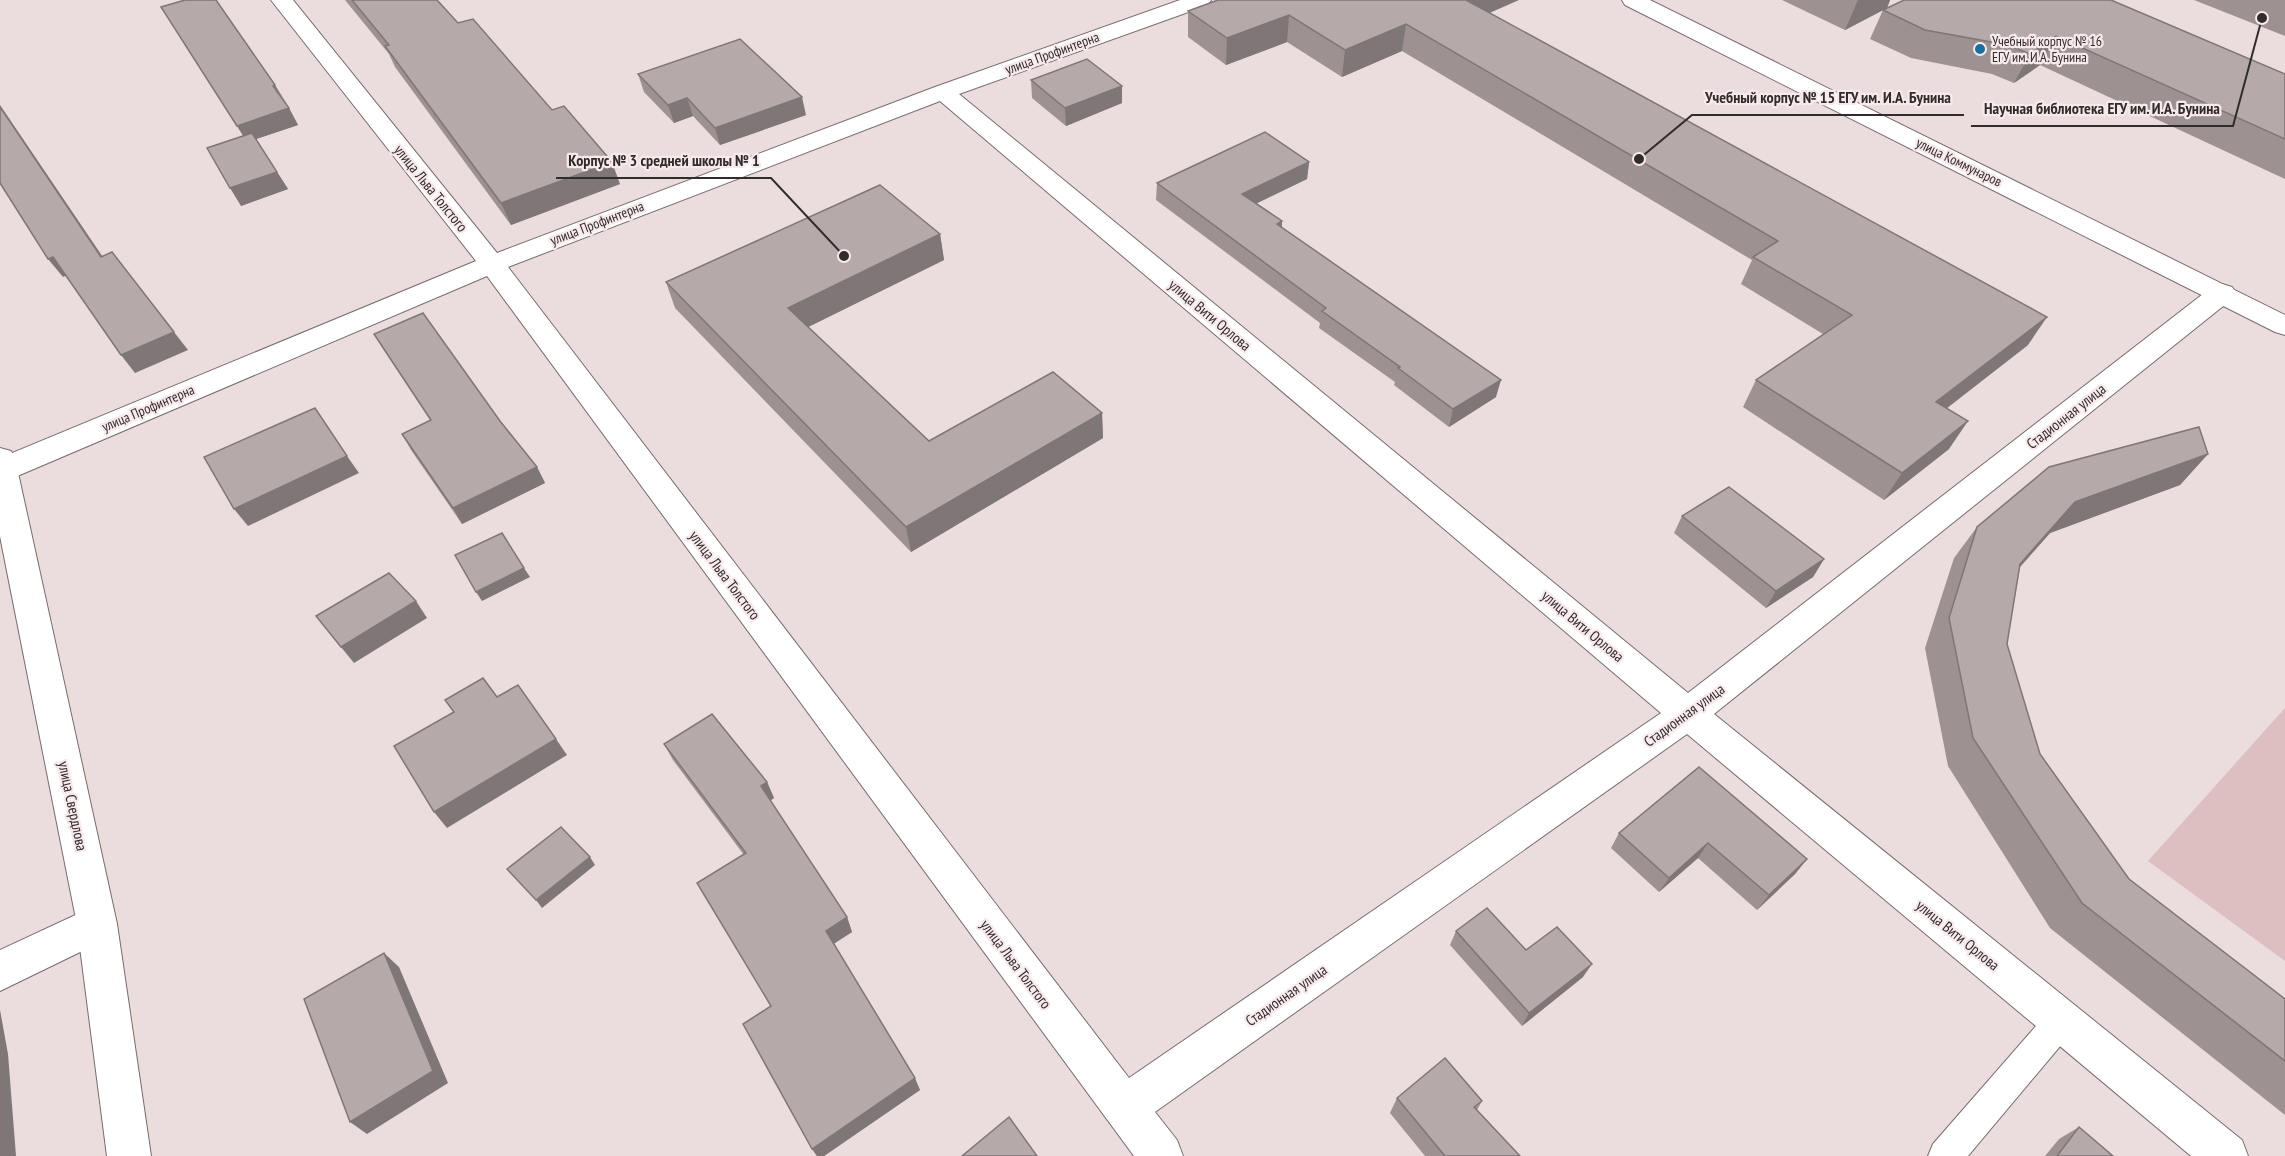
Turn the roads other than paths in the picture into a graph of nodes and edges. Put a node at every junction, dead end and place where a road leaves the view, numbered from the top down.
1 (282, 0) edge
2 (1200, 0) edge
3 (1633, 0) edge
4 (943, 92) junction
5 (492, 264) junction
6 (2222, 293) junction
7 (2285, 326) edge
8 (2, 464) edge
9 (1688, 714) junction
10 (97, 924) junction
11 (0, 971) edge
12 (2061, 1021) junction
13 (1124, 1108) junction
14 (129, 1156) edge
15 (1161, 1156) edge
16 (1945, 1156) edge
17 (2226, 1156) edge

1 - 5 street, улица Льва Толстого
2 - 4 street, улица Профинтерна
3 - 6 street, улица Коммунаров
4 - 5 street, улица Профинтерна
4 - 9 street, улица Вити Орлова
5 - 8 street, улица Профинтерна
5 - 13 street, улица Льва Толстого
6 - 7 street, улица Коммунаров
6 - 9 street, Стадионная улица
8 - 10 street, улица Свердлова
9 - 12 street, улица Вити Орлова
9 - 13 street, Стадионная улица
10 - 11 street
10 - 14 street, улица Свердлова
12 - 16 lane
12 - 17 street, улица Вити Орлова
13 - 15 street, улица Льва Толстого

